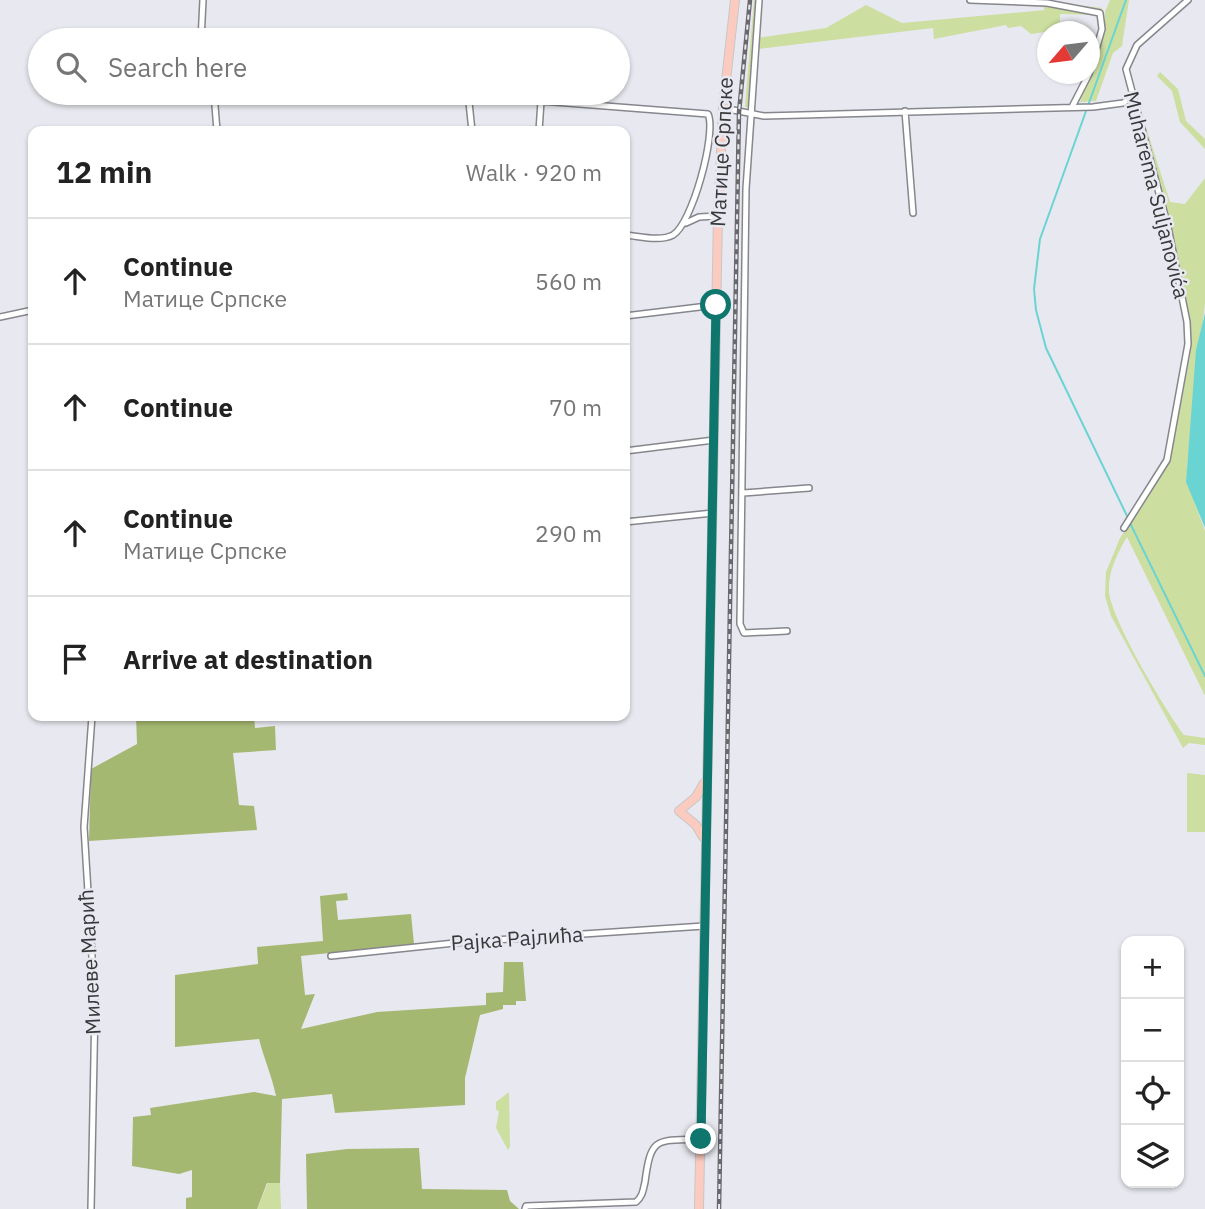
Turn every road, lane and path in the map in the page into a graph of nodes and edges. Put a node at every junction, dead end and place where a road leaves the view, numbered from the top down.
1 (203, 0) edge
2 (736, 0) edge
3 (759, 0) edge
4 (970, 0) edge
5 (1188, 0) edge
6 (202, 28) edge
7 (1100, 36) edge
8 (1083, 84) edge
9 (1131, 98) junction
10 (215, 105) edge
11 (469, 105) edge
12 (541, 105) edge
13 (592, 105) edge
14 (1072, 107) junction
15 (723, 108) junction
16 (905, 111) junction
17 (749, 114) junction
18 (217, 126) edge
19 (471, 126) edge
20 (539, 126) edge
21 (913, 213) dead end
22 (718, 216) junction
23 (684, 225) junction
24 (630, 235) edge
25 (716, 305) junction
26 (28, 311) edge
27 (1, 314) edge
28 (630, 315) edge
29 (714, 440) junction
30 (630, 450) edge
31 (809, 488) dead end
32 (743, 493) junction
33 (713, 513) junction
34 (630, 521) edge
35 (1124, 528) dead end
36 (787, 631) dead end
37 (92, 721) edge
38 (706, 779) junction
39 (705, 839) junction
40 (704, 926) junction
41 (331, 956) dead end
42 (701, 1139) junction
43 (92, 1209) edge
44 (525, 1209) edge
45 (699, 1209) edge

1 - 6 street
2 - 15 main road, Матице Српске
3 - 17 street
4 - 7 street
5 - 9 street, Muharema Suljanovića
8 - 14 street
9 - 14 street
9 - 35 street, Muharema Suljanovića
10 - 18 street
11 - 19 street
12 - 20 street
13 - 23 street
14 - 16 street
15 - 17 street
15 - 22 main road, Матице Српске
16 - 17 street
16 - 21 street
17 - 32 street
22 - 23 street
22 - 25 main road, Матице Српске
23 - 24 street
25 - 28 street
25 - 29 main road, Матице Српске
26 - 27 street
29 - 30 street
29 - 33 main road, Матице Српске
31 - 32 street
32 - 36 street
33 - 34 street
33 - 38 main road, Матице Српске
37 - 43 street, Милеве Мaрић
38 - 39 main road, Матице Српске
38 - 39 main road
39 - 40 main road, Матице Српске
40 - 41 street, Рајка Рајлића
40 - 42 main road
42 - 44 street
42 - 45 main road

